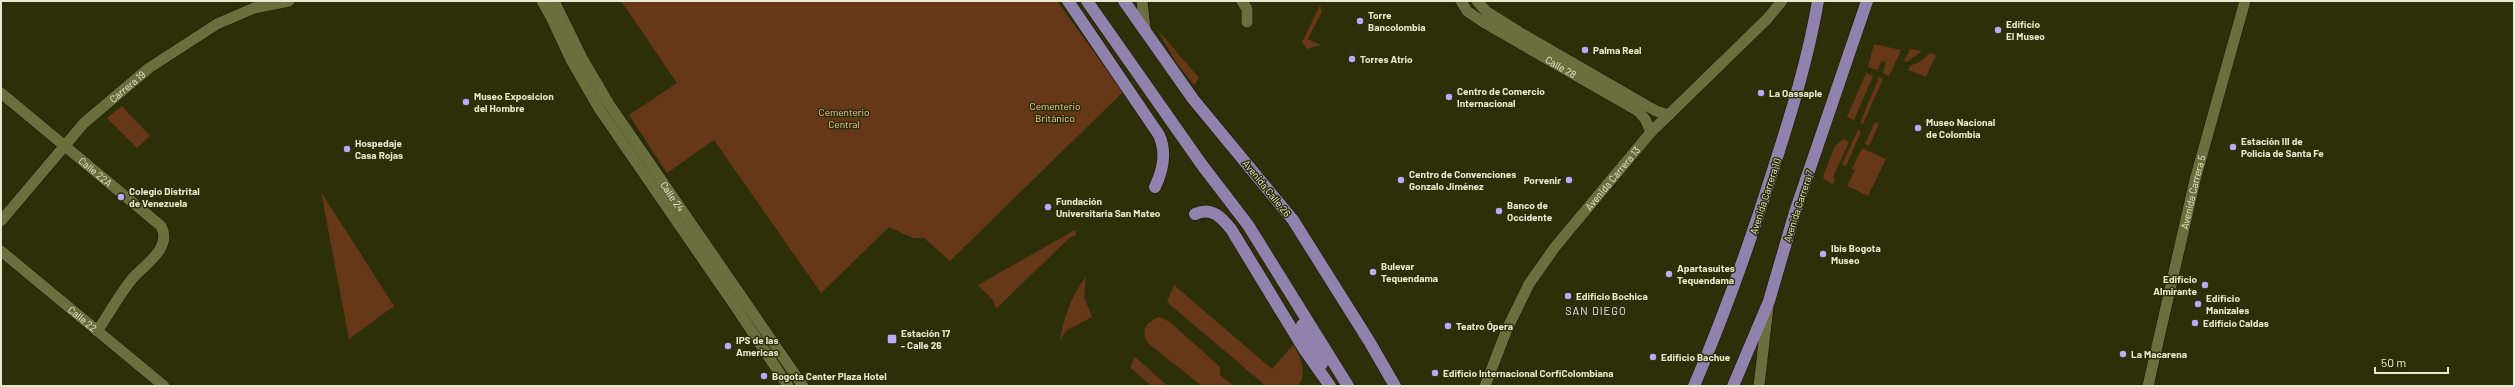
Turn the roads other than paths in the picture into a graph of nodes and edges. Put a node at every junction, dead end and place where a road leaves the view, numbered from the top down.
1 (289, 1) edge
2 (542, 1) edge
3 (554, 1) edge
4 (1068, 1) edge
5 (1087, 1) edge
6 (1124, 1) edge
7 (1142, 1) edge
8 (1242, 1) edge
9 (1476, 1) edge
10 (1782, 1) edge
11 (1818, 1) edge
12 (1863, 1) edge
13 (1867, 1) edge
14 (2245, 1) edge
15 (1463, 4) edge
16 (1247, 22) dead end
17 (1858, 30) junction
18 (1148, 36) junction
19 (1, 93) edge
20 (1669, 115) junction
21 (1651, 132) junction
22 (64, 145) junction
23 (1155, 187) dead end
24 (1196, 214) dead end
25 (1, 221) edge
26 (1, 251) edge
27 (1769, 301) junction
28 (97, 331) junction
29 (1370, 341) junction
30 (1311, 344) junction
31 (164, 386) edge
32 (788, 386) edge
33 (803, 386) edge
34 (1330, 386) edge
35 (1334, 386) edge
36 (1348, 386) edge
37 (1394, 386) edge
38 (1401, 386) edge
39 (1485, 386) edge
40 (1694, 386) edge
41 (1733, 386) edge
42 (1759, 386) edge
43 (2148, 386) edge

1 - 22 street, Carrera 19
2 - 32 street, Calle 24
3 - 33 street, Calle 24
4 - 23 main road
5 - 30 main road
6 - 18 main road, Avenida Calle 26
7 - 18 street
8 - 16 street
9 - 20 street, Calle 28
10 - 20 street, Avenida Carrera 13
11 - 40 main road, Avenida Carrera 10
12 - 17 street, Avenida Carrera 7
13 - 17 main road, Avenida Carrera 7
14 - 43 street, Avenida Carrera 5
15 - 21 street, Calle 28
17 - 27 main road, Avenida Carrera 7
18 - 29 main road, Avenida Calle 26
19 - 22 street, Calle 22A
20 - 21 street, Avenida Carrera 13
21 - 39 street, Avenida Carrera 13
22 - 25 street, Carrera 19
22 - 28 street, Calle 22A
24 - 30 main road
26 - 28 street, Calle 22
27 - 41 main road
27 - 42 street, Avenida Carrera 7
28 - 31 street, Calle 22
29 - 37 main road, Avenida Calle 26
29 - 38 main road
30 - 34 main road
30 - 35 main road
30 - 36 main road

